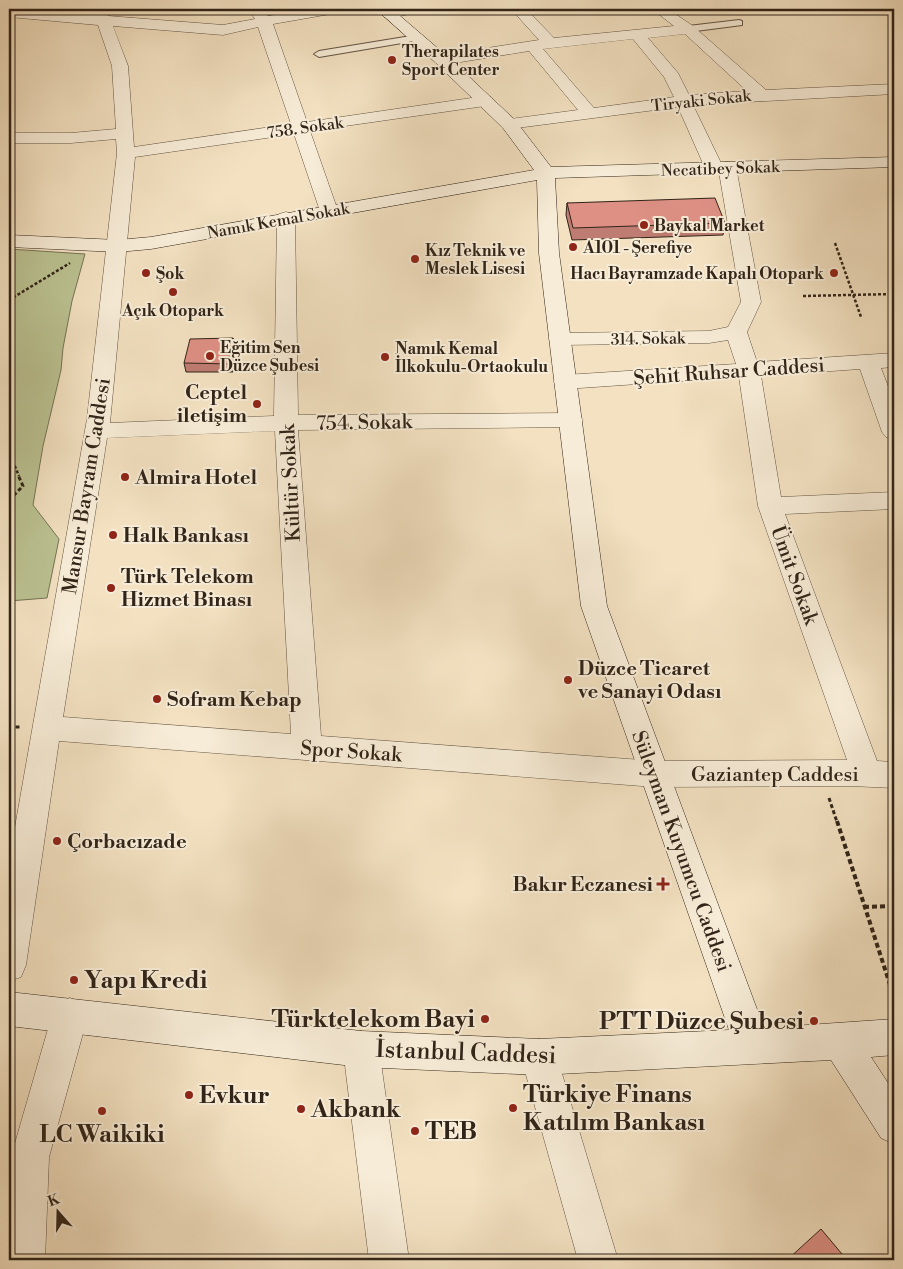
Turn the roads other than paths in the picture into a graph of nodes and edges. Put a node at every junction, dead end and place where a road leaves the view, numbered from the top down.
1 (336, 9) edge
2 (415, 9) edge
3 (518, 9) edge
4 (660, 9) edge
5 (386, 11) edge
6 (9, 13) edge
7 (99, 14) edge
8 (259, 15) edge
9 (739, 23) dead end
10 (688, 28) junction
11 (638, 35) junction
12 (417, 38) junction
13 (550, 43) junction
14 (533, 46) junction
15 (319, 54) dead end
16 (442, 60) junction
17 (894, 90) edge
18 (760, 94) junction
19 (485, 101) junction
20 (683, 101) junction
21 (589, 113) junction
22 (509, 124) junction
23 (299, 128) junction
24 (9, 138) edge
25 (125, 143) junction
26 (894, 162) edge
27 (721, 168) junction
28 (546, 173) junction
29 (328, 212) junction
30 (286, 218) junction
31 (9, 242) edge
32 (110, 246) junction
33 (736, 332) junction
34 (560, 339) junction
35 (894, 360) edge
36 (868, 362) junction
37 (749, 370) junction
38 (565, 382) junction
39 (571, 420) junction
40 (286, 423) junction
41 (97, 430) junction
42 (894, 432) edge
43 (894, 500) edge
44 (770, 506) junction
45 (46, 728) junction
46 (307, 748) junction
47 (655, 774) junction
48 (881, 775) edge
49 (9, 965) edge
50 (9, 1009) edge
51 (70, 1015) junction
52 (894, 1037) edge
53 (840, 1042) junction
54 (753, 1046) junction
55 (361, 1049) junction
56 (539, 1057) junction
57 (894, 1125) edge
58 (25, 1260) edge
59 (389, 1260) edge
60 (598, 1260) edge

1 - 8 street
2 - 5 street
3 - 13 street
4 - 10 street
5 - 12 street
6 - 7 street
7 - 8 street
7 - 25 street, Mansur Bayram Caddesi
8 - 23 street
9 - 10 lane
10 - 11 street
10 - 18 street
11 - 13 street
11 - 20 street
12 - 15 lane
12 - 16 street
13 - 14 street
14 - 16 street
14 - 21 street
16 - 19 street
17 - 18 street, Tiryaki Sokak
18 - 20 street, Tiryaki Sokak
19 - 22 street
19 - 23 street, 758. Sokak
20 - 21 street, Tiryaki Sokak
20 - 27 street
21 - 22 street, Tiryaki Sokak
22 - 28 street
23 - 25 street, 758. Sokak
23 - 29 street
24 - 25 street, 758. Sokak
25 - 32 street, Mansur Bayram Caddesi
26 - 27 street, Necatibey Sokak
27 - 28 street, Necatibey Sokak
27 - 33 street
28 - 29 street, Namık Kemal Sokak
28 - 34 street, Süleyman Kuyumcu Caddesi
29 - 30 street, Namık Kemal Sokak
30 - 32 street, Namık Kemal Sokak
30 - 40 street, Kültür Sokak
31 - 32 street, Namık Kemal Sokak
32 - 41 street, Mansur Bayram Caddesi
33 - 34 street, 314. Sokak
33 - 37 street, Ümit Sokak
34 - 38 street, Süleyman Kuyumcu Caddesi
35 - 36 street, Şehit Ruhsar Caddesi
36 - 37 street, Şehit Ruhsar Caddesi
36 - 42 street
37 - 38 street, Şehit Ruhsar Caddesi
37 - 44 street, Ümit Sokak
38 - 39 street, Süleyman Kuyumcu Caddesi
39 - 40 street, 754. Sokak
39 - 47 street, Süleyman Kuyumcu Caddesi
40 - 41 street, 754. Sokak
40 - 46 street, Kültür Sokak
41 - 45 street, Mansur Bayram Caddesi
43 - 44 street
44 - 48 street, Ümit Sokak
45 - 46 street, Spor Sokak
45 - 49 street, Mansur Bayram Caddesi
46 - 47 street, Spor Sokak
47 - 48 street, Gaziantep Caddesi
47 - 54 street, Süleyman Kuyumcu Caddesi
50 - 51 street, İstanbul Caddesi
51 - 55 street, İstanbul Caddesi
51 - 58 street
52 - 53 street, İstanbul Caddesi
53 - 54 street, İstanbul Caddesi
53 - 57 street
54 - 56 street, İstanbul Caddesi
55 - 56 street, İstanbul Caddesi
55 - 59 street
56 - 60 street

